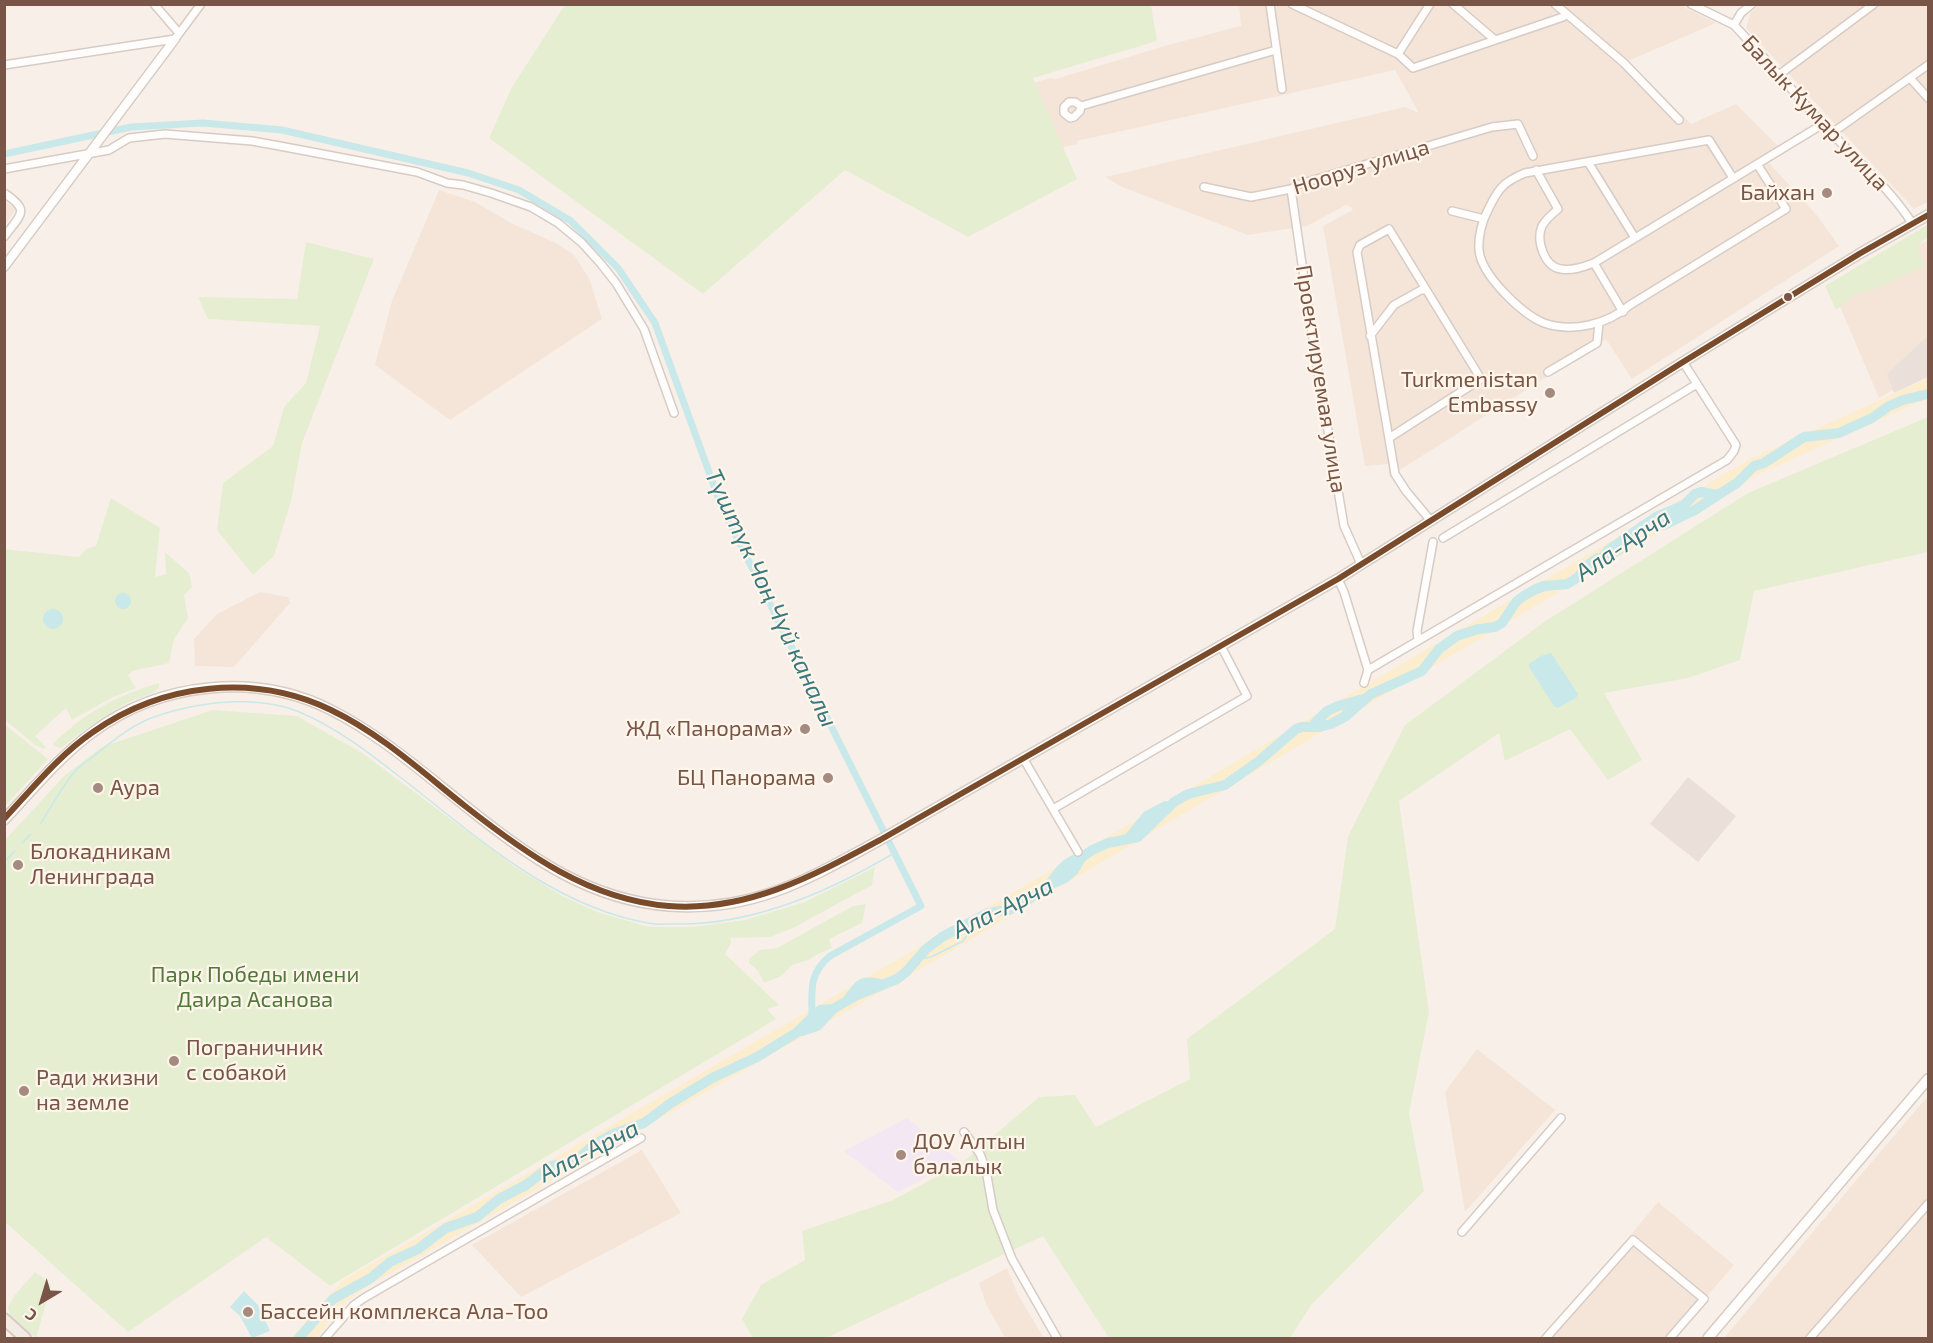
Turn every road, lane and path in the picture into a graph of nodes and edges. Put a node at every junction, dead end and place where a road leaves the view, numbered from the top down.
1 (154, 4) edge
2 (201, 4) edge
3 (1270, 4) edge
4 (1292, 4) edge
5 (1430, 4) edge
6 (1453, 4) edge
7 (1555, 4) edge
8 (1691, 4) edge
9 (1701, 4) edge
10 (1752, 4) edge
11 (1874, 4) edge
12 (1566, 14) junction
13 (1735, 23) junction
14 (177, 36) junction
15 (1495, 40) junction
16 (1276, 51) junction
17 (1398, 54) junction
18 (4, 65) edge
19 (1929, 65) edge
20 (1780, 74) junction
21 (1910, 78) junction
22 (1282, 89) dead end
23 (1929, 98) edge
24 (1081, 106) dead end
25 (1679, 120) dead end
26 (1823, 124) junction
27 (1832, 134) junction
28 (89, 153) junction
29 (1533, 156) dead end
30 (1588, 162) junction
31 (1757, 164) junction
32 (4, 169) edge
33 (1536, 170) junction
34 (1733, 178) junction
35 (1204, 187) dead end
36 (1291, 189) junction
37 (4, 193) edge
38 (1452, 211) dead end
39 (1929, 215) edge
40 (1484, 219) junction
41 (1912, 223) junction
42 (4, 237) edge
43 (1635, 238) junction
44 (1594, 263) junction
45 (4, 267) edge
46 (1426, 290) junction
47 (1623, 312) junction
48 (1599, 323) junction
49 (1370, 336) junction
50 (1683, 362) junction
51 (1548, 372) dead end
52 (1697, 384) junction
53 (674, 413) dead end
54 (1389, 438) junction
55 (1431, 521) junction
56 (1443, 538) dead end
57 (1433, 542) dead end
58 (1361, 564) junction
59 (1338, 579) junction
60 (1418, 640) junction
61 (1221, 646) junction
62 (1368, 670) junction
63 (1364, 683) dead end
64 (1023, 758) junction
65 (1053, 808) junction
66 (4, 820) edge
67 (1078, 852) dead end
68 (1929, 1079) edge
69 (1561, 1118) dead end
70 (964, 1132) dead end
71 (641, 1138) dead end
72 (1929, 1204) edge
73 (1462, 1232) dead end
74 (4, 1319) edge
75 (26, 1338) edge
76 (325, 1338) edge
77 (1057, 1338) edge
78 (1546, 1338) edge
79 (1670, 1338) edge
80 (1708, 1338) edge
81 (1810, 1338) edge

1 - 14 street
2 - 14 street
3 - 16 street
4 - 17 street
5 - 17 street
6 - 15 street
7 - 12 street
8 - 13 street
9 - 13 street
10 - 13 street, Балык Кумар улица
11 - 20 street
12 - 15 street
12 - 25 street
13 - 20 street, Балык Кумар улица
14 - 18 street
14 - 28 street
15 - 17 street
16 - 22 street
16 - 24 street
19 - 21 street
20 - 26 street, Балык Кумар улица
21 - 23 street
21 - 27 street
26 - 27 street, Балык Кумар улица
26 - 31 street
27 - 41 street, Балык Кумар улица
28 - 32 street
28 - 45 street
28 - 53 street
29 - 36 street, Нооруз улица
30 - 33 street
30 - 34 street
30 - 43 street
31 - 34 street
31 - 47 street
33 - 40 street
33 - 44 street
34 - 43 street
35 - 36 street, Нооруз улица
36 - 58 street, Проектируемая улица
37 - 42 street
38 - 40 street
39 - 41 main road
40 - 48 street
41 - 50 main road
43 - 44 street
44 - 47 street
46 - 49 street
46 - 49 street
46 - 54 street
47 - 48 street
48 - 51 street
49 - 54 street
50 - 52 street
50 - 55 main road
52 - 56 street
52 - 60 street
54 - 55 street
55 - 58 main road
57 - 60 street
58 - 59 main road
59 - 61 main road
59 - 62 street
60 - 62 street
61 - 64 main road
61 - 65 street
62 - 63 street
64 - 65 street
64 - 66 main road
65 - 67 street
68 - 80 main road
69 - 73 street
70 - 77 street
71 - 76 street
72 - 81 street
74 - 75 main road
78 - 79 street

